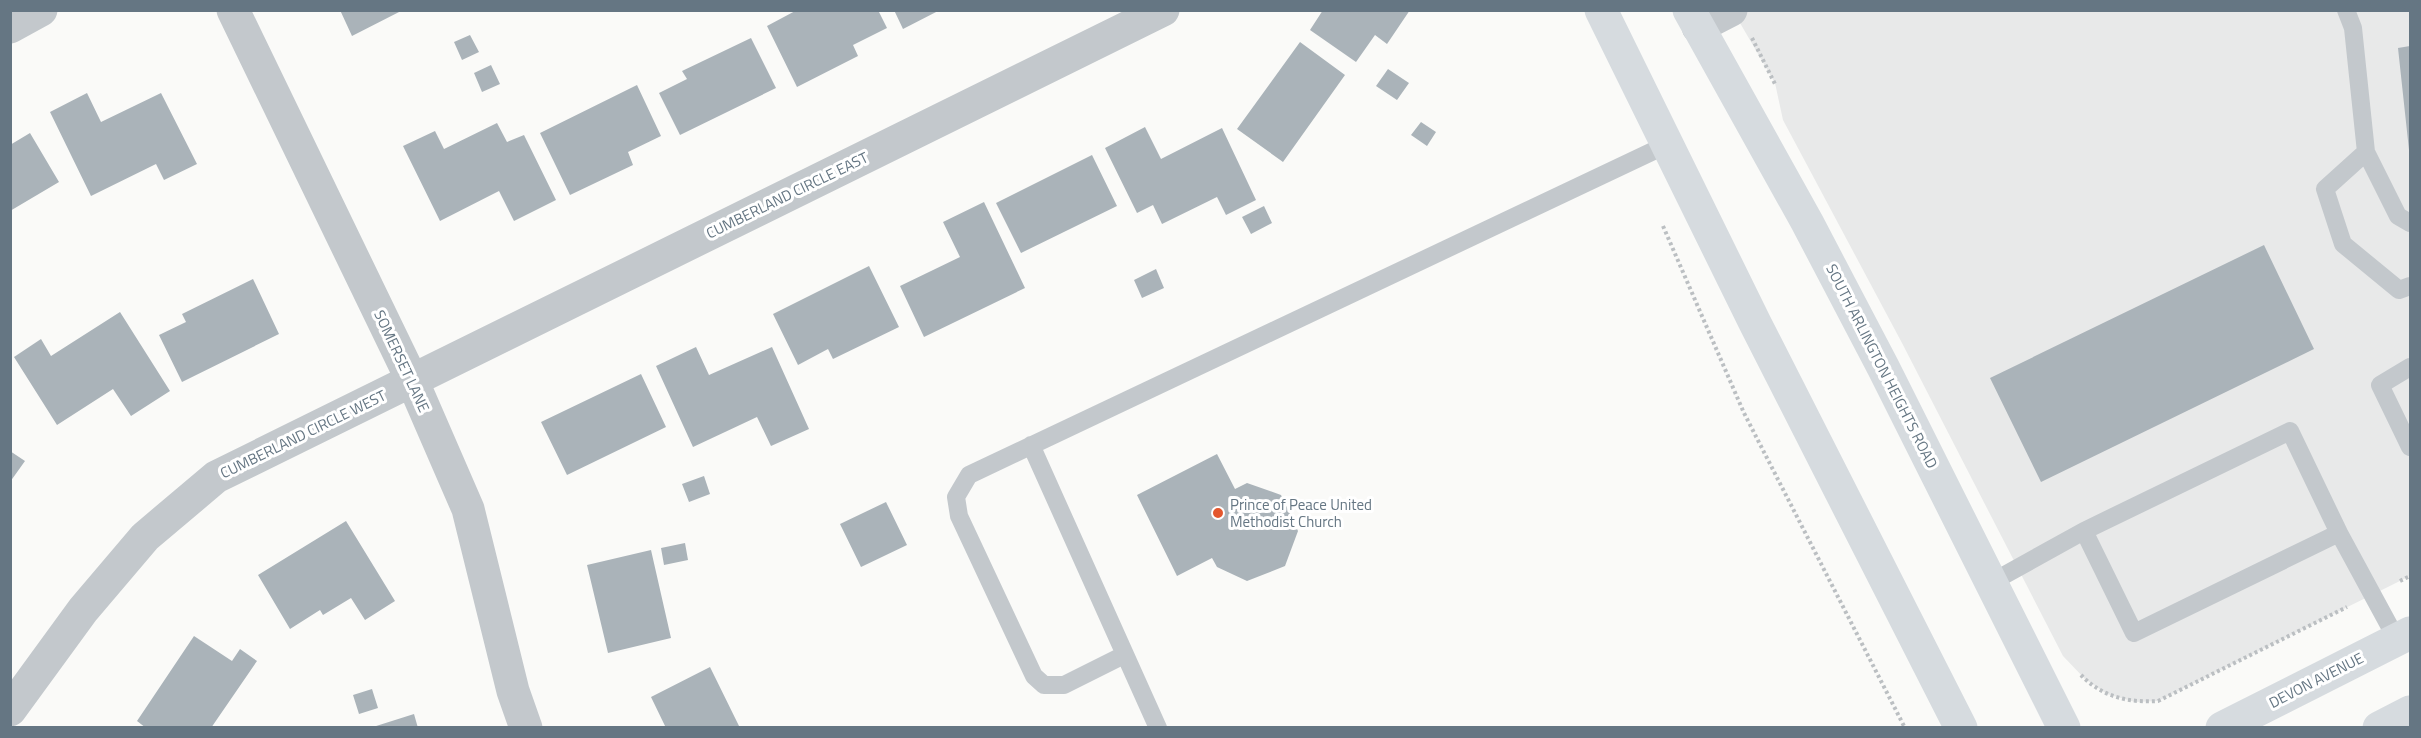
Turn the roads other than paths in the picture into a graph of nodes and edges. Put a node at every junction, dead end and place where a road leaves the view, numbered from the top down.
1 (40, 10) edge
2 (233, 10) edge
3 (1163, 10) edge
4 (1601, 10) edge
5 (1731, 10) edge
6 (2346, 10) edge
7 (1693, 19) edge
8 (10, 27) edge
9 (1666, 145) junction
10 (2366, 152) junction
11 (2410, 223) edge
12 (2410, 286) edge
13 (2410, 368) edge
14 (412, 380) junction
15 (1031, 445) junction
16 (2410, 447) edge
17 (2084, 531) junction
18 (2339, 533) junction
19 (1992, 582) junction
20 (2404, 637) edge
21 (1124, 655) junction
22 (10, 710) edge
23 (2410, 711) edge
24 (526, 728) edge
25 (1158, 728) edge
26 (1961, 728) edge
27 (2064, 728) edge
28 (2222, 728) edge
29 (2379, 728) edge

1 - 8 street
2 - 14 street, SOMERSET LANE
3 - 14 street, CUMBERLAND CIRCLE EAST
4 - 9 main road
5 - 7 street
6 - 10 lane
7 - 19 main road, SOUTH ARLINGTON HEIGHTS ROAD
9 - 15 lane
9 - 26 main road
10 - 11 lane
10 - 12 lane
13 - 16 lane
14 - 22 street, CUMBERLAND CIRCLE WEST
14 - 24 street, SOMERSET LANE
15 - 21 lane
15 - 21 lane
17 - 18 lane
17 - 18 lane
17 - 19 lane
18 - 20 lane
19 - 27 main road, SOUTH ARLINGTON HEIGHTS ROAD
20 - 28 main road, DEVON AVENUE
21 - 25 lane
23 - 29 main road

